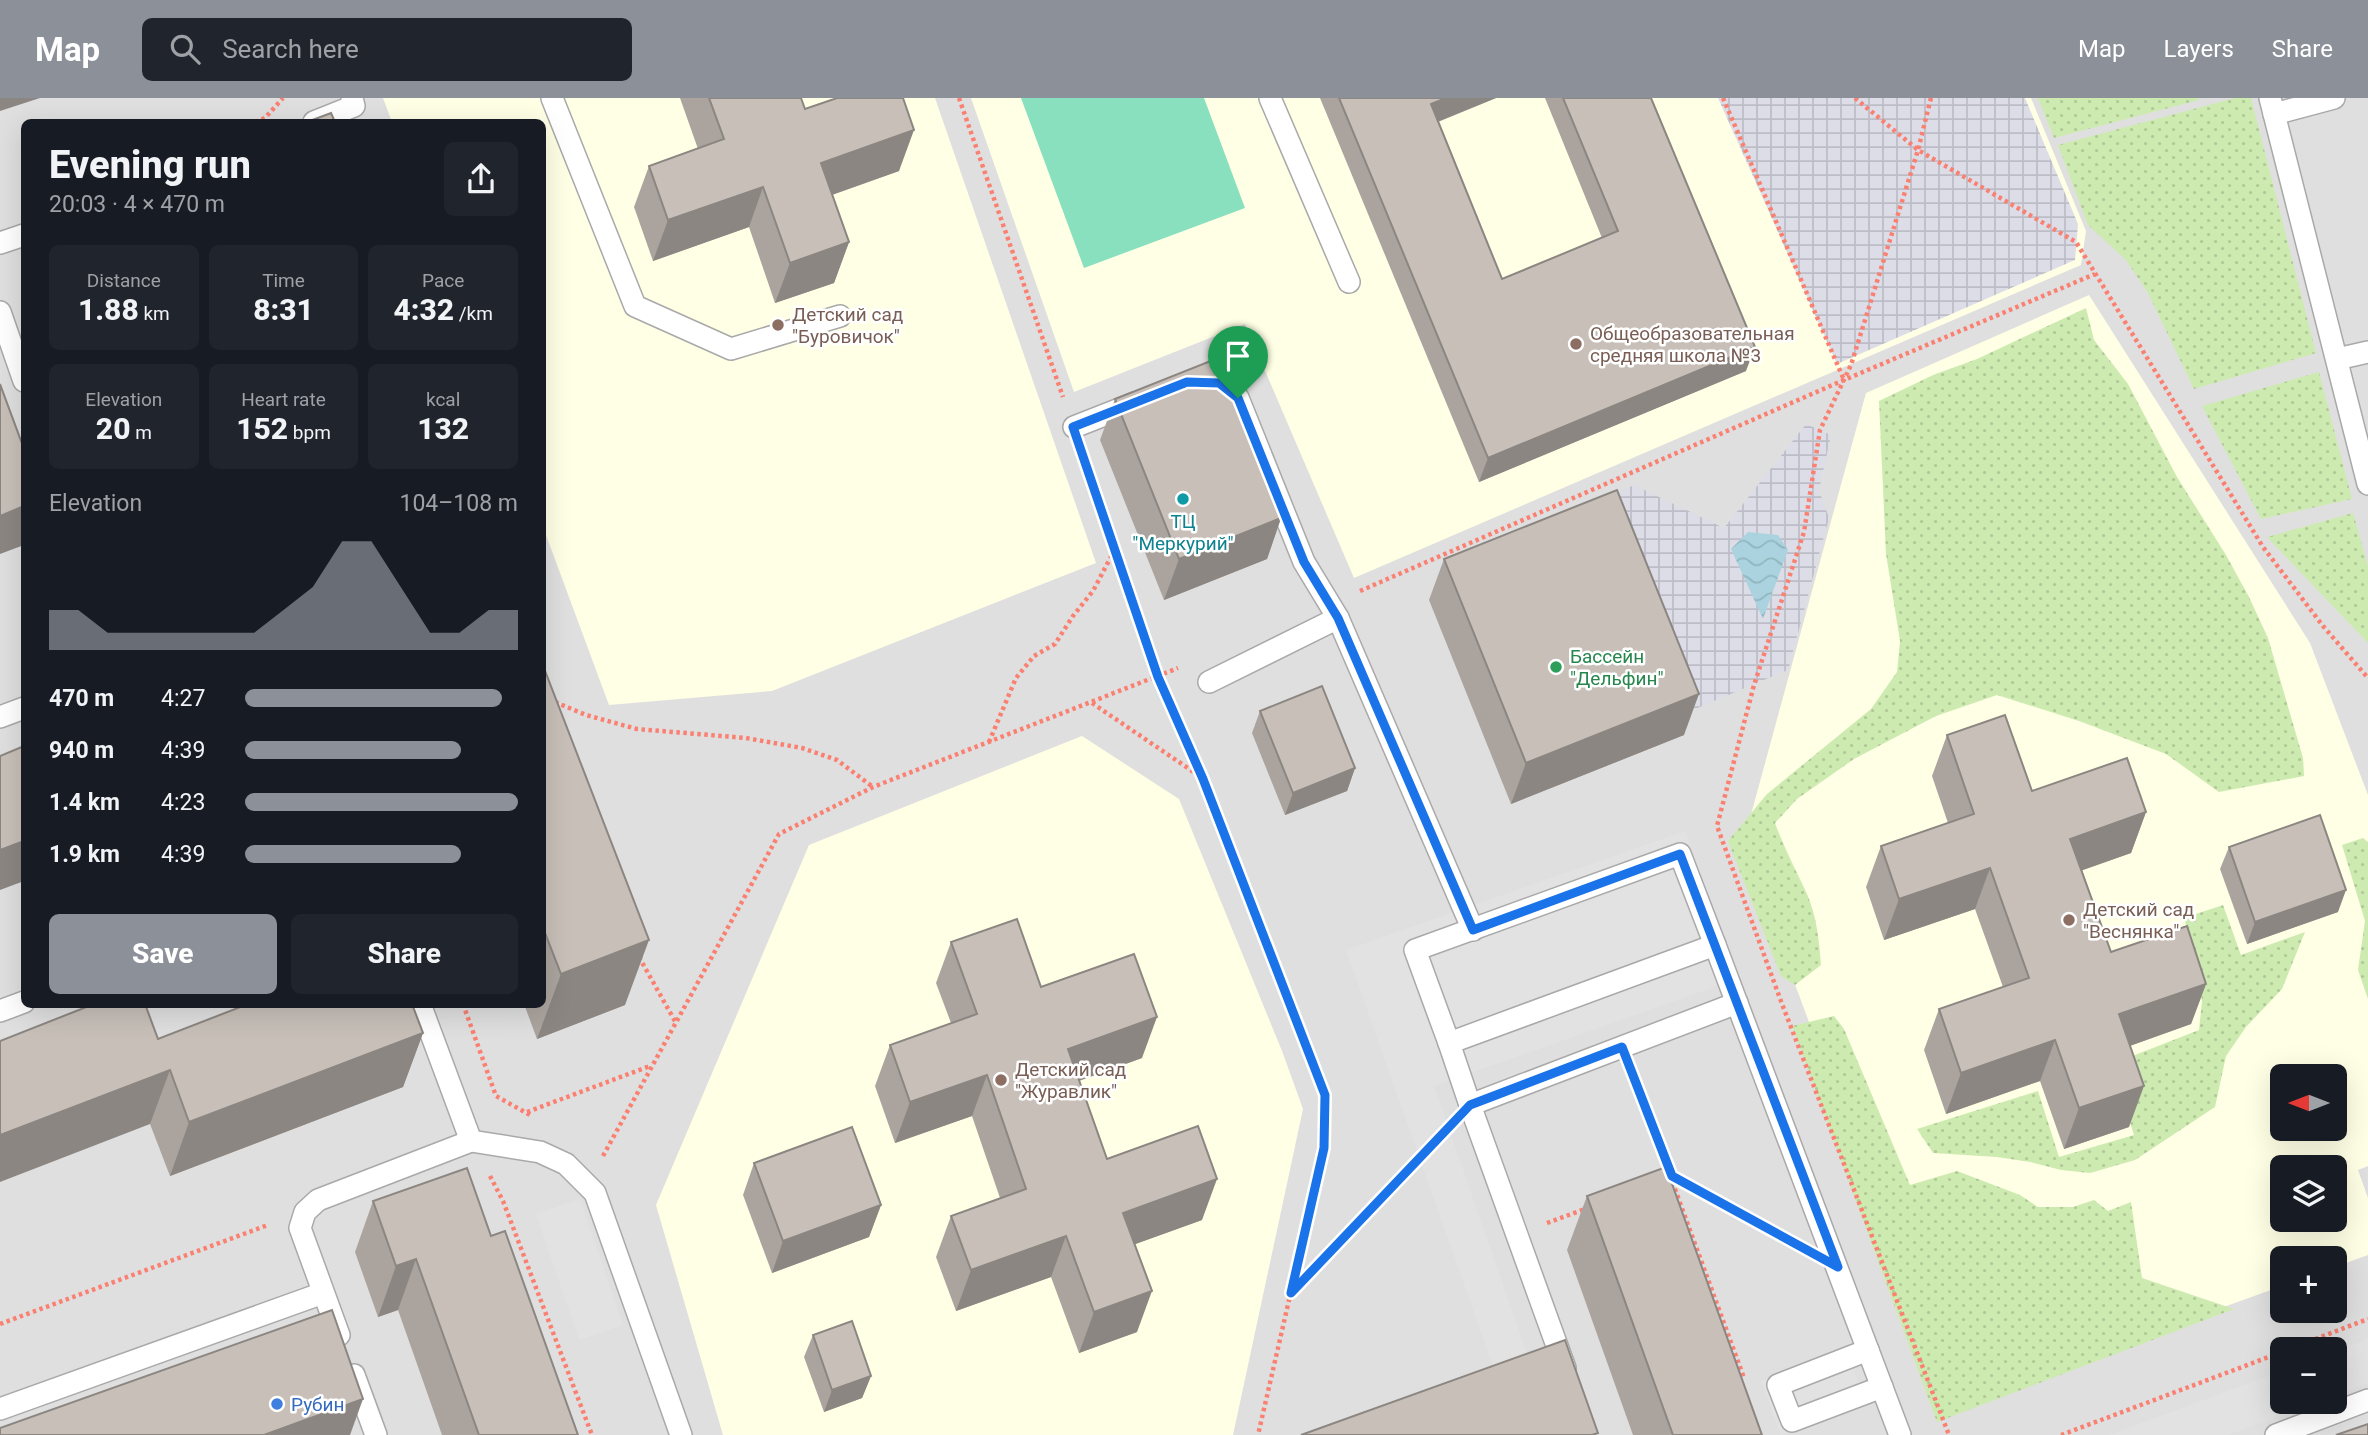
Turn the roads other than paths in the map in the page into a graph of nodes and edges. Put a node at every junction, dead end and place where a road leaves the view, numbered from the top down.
1 (552, 98) edge
2 (1270, 98) edge
3 (2334, 98) edge
4 (359, 101) edge
5 (2272, 106) edge
6 (320, 119) edge
7 (21, 236) edge
8 (0, 243) edge
9 (1349, 282) dead end
10 (0, 312) edge
11 (840, 316) dead end
12 (2368, 352) edge
13 (2337, 359) junction
14 (21, 372) edge
15 (1187, 382) edge
16 (1149, 397) edge
17 (1073, 427) road end
18 (2368, 484) edge
19 (1338, 618) junction
20 (1209, 682) dead end
21 (21, 709) edge
22 (0, 717) edge
23 (1473, 930) junction
24 (1715, 945) junction
25 (21, 1003) edge
26 (1737, 1003) junction
27 (421, 1008) edge
28 (0, 1011) edge
29 (1449, 1044) junction
30 (1470, 1105) junction
31 (471, 1141) junction
32 (323, 1293) junction
33 (1868, 1350) junction
34 (1570, 1385) edge
35 (1882, 1387) junction
36 (2368, 1400) edge
37 (0, 1409) edge
38 (376, 1435) edge
39 (681, 1435) edge
40 (1900, 1435) edge
41 (2276, 1435) edge

1 - 11 lane
2 - 9 lane
3 - 5 lane
4 - 6 lane
5 - 13 lane
7 - 8 lane
10 - 14 lane
12 - 13 lane
13 - 18 lane
15 - 19 lane
16 - 17 lane
19 - 20 lane
19 - 23 lane
21 - 22 lane
23 - 24 lane
23 - 29 lane
24 - 26 lane
24 - 29 lane
25 - 28 lane
26 - 30 lane
26 - 33 lane
27 - 31 lane
29 - 30 lane
30 - 34 lane
31 - 32 lane
31 - 39 lane
32 - 37 lane
32 - 38 lane
33 - 35 lane
33 - 35 lane
35 - 40 lane
36 - 41 lane

